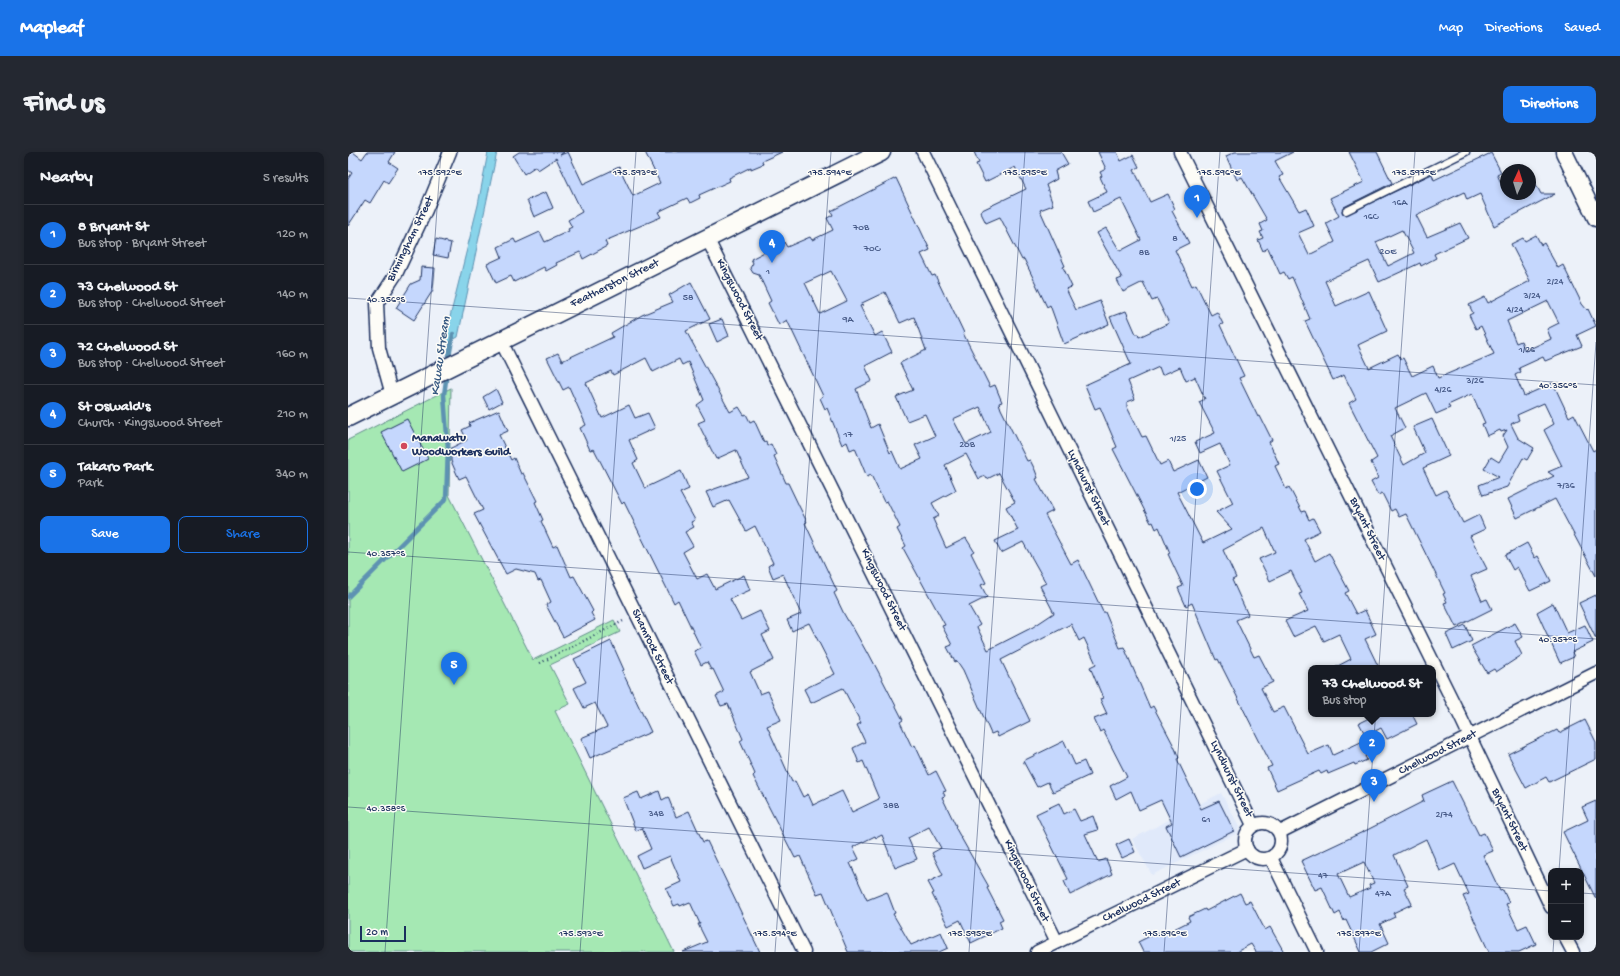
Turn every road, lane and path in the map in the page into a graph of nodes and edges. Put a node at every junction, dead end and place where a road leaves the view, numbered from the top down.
1 (450, 152) edge
2 (882, 152) edge
3 (923, 152) edge
4 (1180, 152) edge
5 (1466, 152) edge
6 (1564, 152) edge
7 (1346, 211) dead end
8 (1596, 218) edge
9 (707, 238) junction
10 (501, 341) junction
11 (392, 395) junction
12 (348, 417) edge
13 (636, 614) junction
14 (540, 663) dead end
15 (1434, 665) edge
16 (1436, 668) edge
17 (1596, 673) edge
18 (1470, 737) junction
19 (1253, 825) junction
20 (1280, 832) junction
21 (1247, 849) junction
22 (1271, 858) junction
23 (1550, 904) edge
24 (1567, 940) edge
25 (1057, 942) junction
26 (804, 952) edge
27 (1037, 952) edge
28 (1317, 952) edge
29 (1573, 952) edge

1 - 11 street, Birmingham Street
2 - 9 main road, Featherston Street
3 - 19 street, Lyndhurst Street
4 - 15 street, Bryant Street
5 - 7 lane
6 - 8 street
9 - 10 main road, Featherston Street
9 - 25 street, Kingswood Street
10 - 11 main road, Featherston Street
10 - 13 street, Shamrock Street
11 - 12 main road, Featherston Street
13 - 14 path
13 - 26 street, Shamrock Street
16 - 18 street, Bryant Street
17 - 18 street, Chelwood Street
18 - 20 street, Chelwood Street
18 - 23 street, Bryant Street
19 - 20 street
19 - 21 street
20 - 22 street
21 - 22 street
21 - 25 street, Chelwood Street
22 - 28 street
24 - 29 street
25 - 27 street, Chelwood Street

